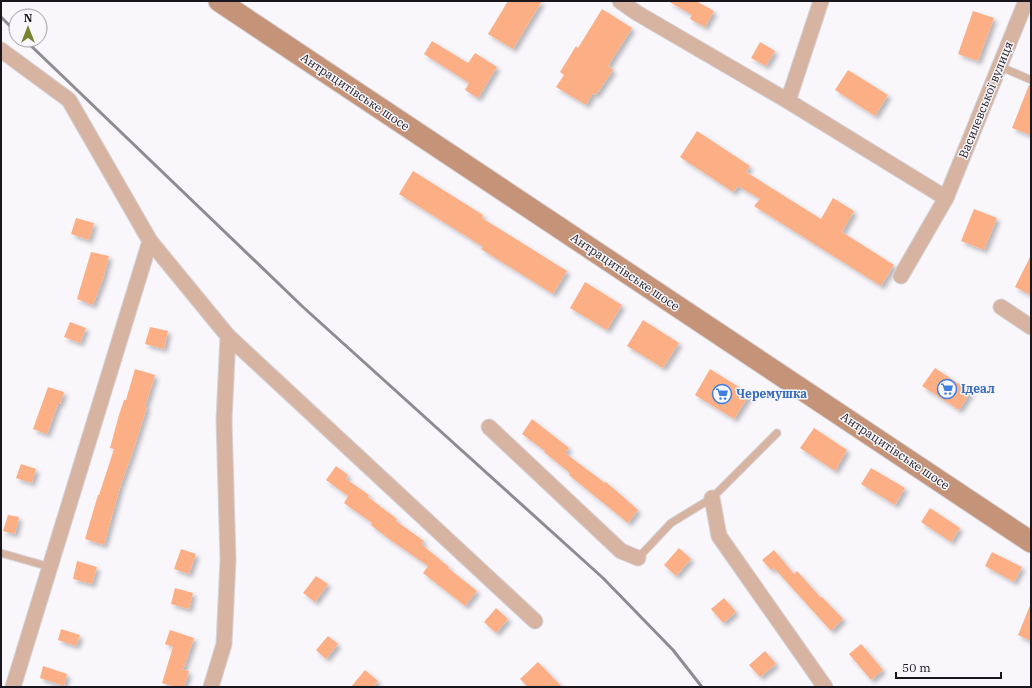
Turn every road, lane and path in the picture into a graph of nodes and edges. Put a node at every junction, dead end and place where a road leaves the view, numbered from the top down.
1 (219, 1) edge
2 (620, 1) edge
3 (821, 1) edge
4 (1026, 1) edge
5 (638, 7) edge
6 (1, 50) edge
7 (999, 66) junction
8 (1031, 80) edge
9 (788, 101) junction
10 (946, 198) junction
11 (150, 241) junction
12 (901, 276) dead end
13 (1001, 307) dead end
14 (1031, 327) edge
15 (228, 336) junction
16 (489, 427) dead end
17 (777, 433) dead end
18 (712, 498) junction
19 (1031, 542) edge
20 (1, 553) edge
21 (638, 558) joint
22 (50, 567) junction
23 (535, 621) dead end
24 (13, 687) edge
25 (211, 687) edge
26 (825, 687) edge

1 - 19 main road, Антрацитівське шосе
2 - 5 street
3 - 9 street
4 - 7 street, Василевської вулиця
5 - 9 street
6 - 11 street
7 - 8 lane
7 - 10 street, Василевської вулиця
9 - 10 street
10 - 12 street, Василевської вулиця
11 - 15 street
11 - 22 street
13 - 14 street
15 - 23 street
15 - 25 street
16 - 21 street
17 - 18 lane
18 - 21 lane
18 - 26 street
20 - 22 lane
22 - 24 street

